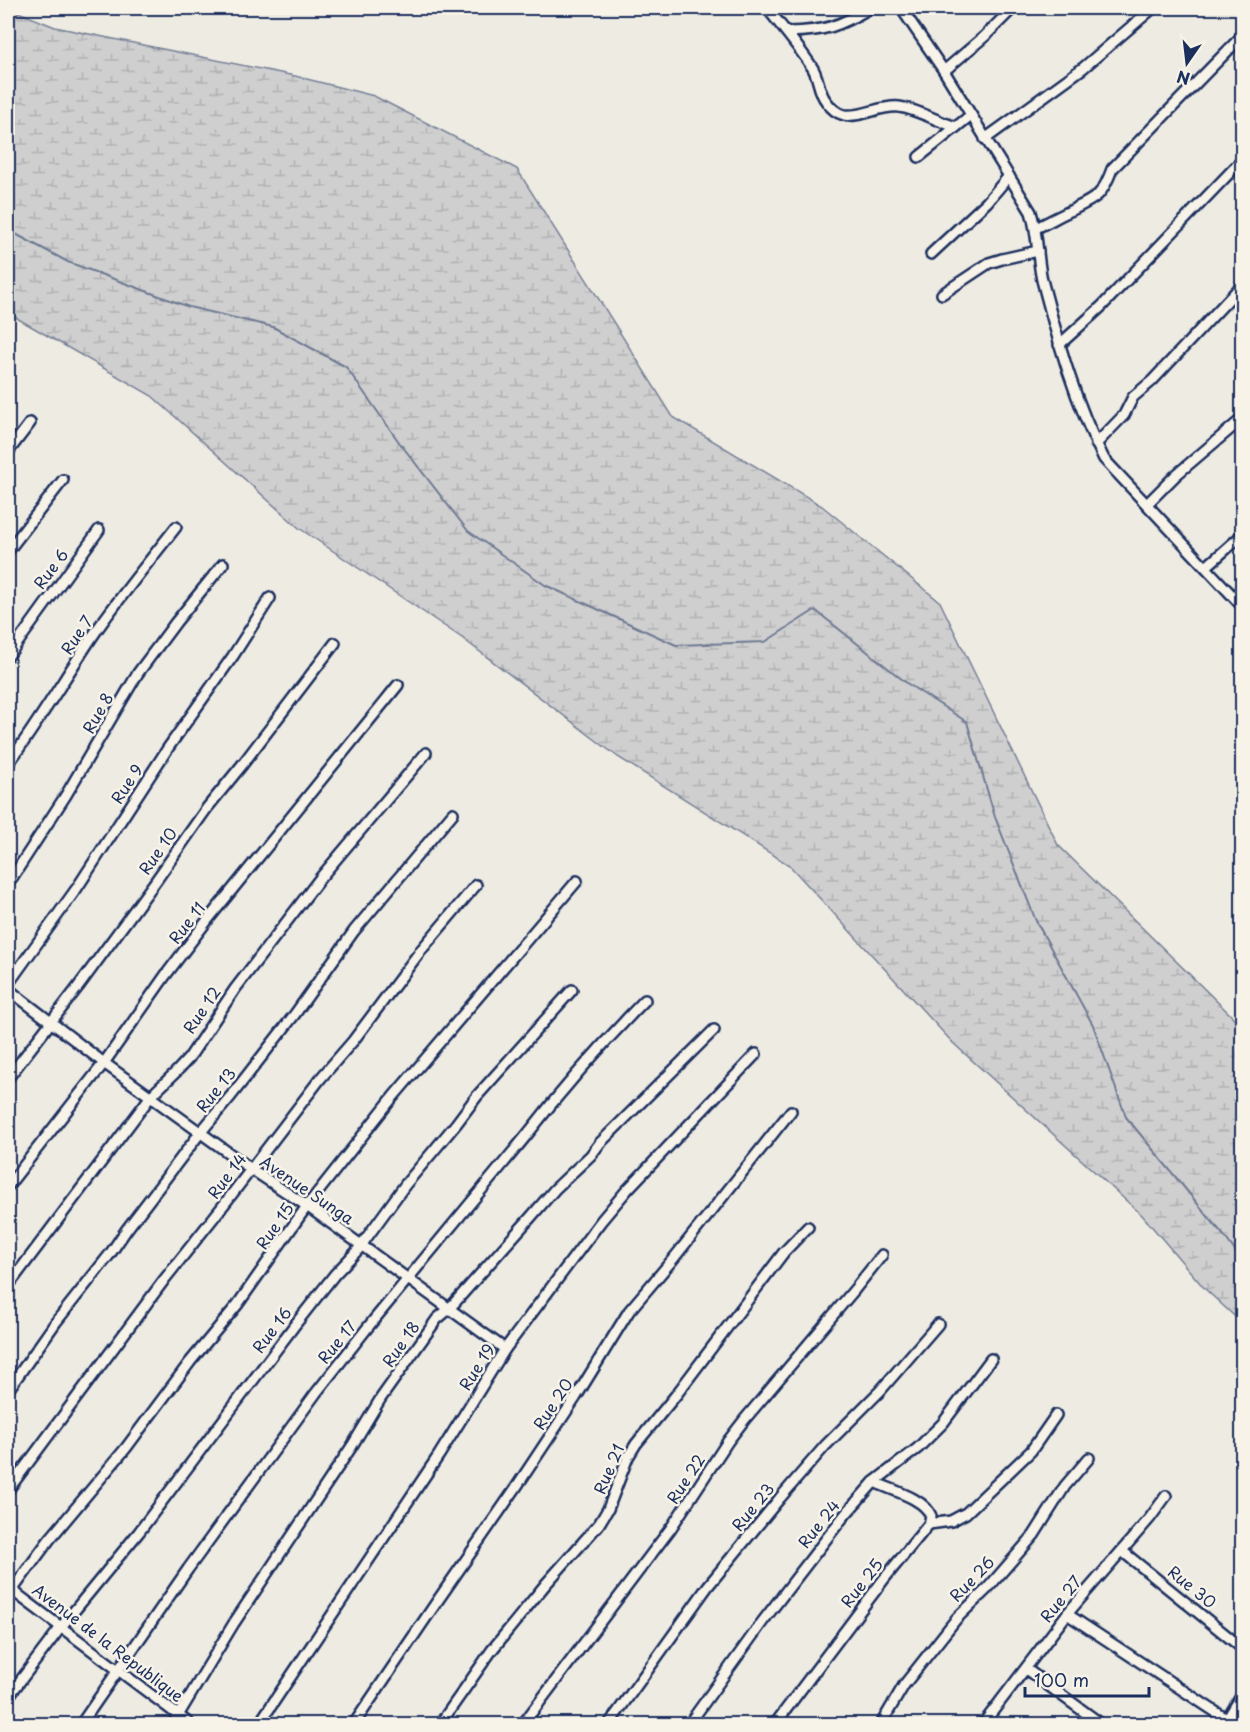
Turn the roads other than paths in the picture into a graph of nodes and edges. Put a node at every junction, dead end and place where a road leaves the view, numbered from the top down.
1 (767, 8) edge
2 (870, 8) edge
3 (901, 8) edge
4 (1014, 8) edge
5 (1153, 8) edge
6 (857, 11) edge
7 (788, 32) junction
8 (1242, 36) edge
9 (944, 71) junction
10 (971, 115) junction
11 (956, 127) junction
12 (985, 139) junction
13 (919, 157) dead end
14 (1242, 160) edge
15 (1009, 176) junction
16 (1036, 228) junction
17 (1038, 251) junction
18 (931, 254) dead end
19 (1242, 285) edge
20 (942, 294) dead end
21 (1059, 345) junction
22 (1242, 419) edge
23 (30, 423) dead end
24 (1096, 444) junction
25 (8, 452) edge
26 (63, 480) dead end
27 (1147, 504) junction
28 (176, 527) dead end
29 (99, 530) dead end
30 (1242, 535) edge
31 (8, 551) edge
32 (222, 564) dead end
33 (1206, 567) junction
34 (270, 598) dead end
35 (1242, 606) edge
36 (335, 643) dead end
37 (8, 656) edge
38 (398, 685) dead end
39 (426, 753) dead end
40 (8, 764) edge
41 (453, 813) dead end
42 (577, 881) dead end
43 (8, 884) edge
44 (476, 885) dead end
45 (8, 984) edge
46 (8, 989) edge
47 (572, 990) dead end
48 (645, 1000) dead end
49 (52, 1022) junction
50 (714, 1030) dead end
51 (756, 1054) dead end
52 (104, 1063) junction
53 (8, 1078) edge
54 (151, 1096) junction
55 (791, 1111) dead end
56 (200, 1133) junction
57 (251, 1170) junction
58 (8, 1186) edge
59 (307, 1206) junction
60 (808, 1227) dead end
61 (361, 1244) junction
62 (882, 1255) dead end
63 (408, 1279) junction
64 (8, 1286) edge
65 (449, 1309) junction
66 (938, 1324) dead end
67 (505, 1349) junction
68 (991, 1359) dead end
69 (8, 1390) edge
70 (1056, 1415) dead end
71 (1089, 1458) dead end
72 (873, 1482) junction
73 (8, 1490) edge
74 (1166, 1496) dead end
75 (929, 1524) junction
76 (1122, 1551) junction
77 (9, 1590) edge
78 (1067, 1614) junction
79 (61, 1626) junction
80 (1242, 1648) edge
81 (118, 1669) junction
82 (1026, 1669) junction
83 (1242, 1695) edge
84 (8, 1696) edge
85 (179, 1716) junction
86 (1229, 1723) edge
87 (984, 1724) edge
88 (81, 1725) edge
89 (173, 1725) edge
90 (190, 1725) edge
91 (259, 1725) edge
92 (354, 1725) edge
93 (440, 1725) edge
94 (523, 1725) edge
95 (609, 1725) edge
96 (689, 1725) edge
97 (775, 1725) edge
98 (881, 1725) edge
99 (1101, 1725) edge

1 - 7 street
2 - 6 street
3 - 9 street
4 - 9 street
5 - 12 street
6 - 7 street
7 - 11 street
8 - 16 street
9 - 10 street
10 - 11 street
10 - 12 street
11 - 13 street
12 - 15 street
14 - 21 street
15 - 16 street
15 - 18 street
16 - 17 street
17 - 20 street
17 - 21 street
19 - 24 street
21 - 24 street
22 - 27 street
23 - 25 street
24 - 27 street
26 - 31 street
27 - 33 street
28 - 40 street, Rue 7
29 - 37 street, Rue 6
30 - 33 street
32 - 43 street, Rue 8
33 - 35 street
34 - 45 street, Rue 9
36 - 49 street, Rue 10
38 - 52 street, Rue 11
39 - 54 street, Rue 12
41 - 56 street, Rue 13
42 - 59 street, Rue 15
44 - 57 street, Rue 14
46 - 49 street, Avenue Sunga
47 - 61 street, Rue 16
48 - 63 street, Rue 17
49 - 52 street, Avenue Sunga
49 - 53 street, Rue 10
50 - 65 street, Rue 18
51 - 67 street, Rue 19
52 - 54 street, Avenue Sunga
52 - 58 street, Rue 11
54 - 56 street, Avenue Sunga
54 - 64 street, Rue 12
55 - 92 street, Rue 20
56 - 57 street, Avenue Sunga
56 - 69 street, Rue 13
57 - 59 street, Avenue Sunga
57 - 73 street, Rue 14
59 - 61 street, Avenue Sunga
59 - 77 street, Rue 15
60 - 93 street, Rue 21
61 - 63 street, Avenue Sunga
61 - 79 street, Rue 16
62 - 94 street, Rue 22
63 - 65 street, Avenue Sunga
63 - 81 street, Rue 17
65 - 67 street, Avenue Sunga
65 - 85 street, Rue 18
66 - 95 street, Rue 23
67 - 91 street, Rue 19
68 - 72 street, Rue 24
70 - 75 street
71 - 98 street, Rue 26
72 - 75 street
72 - 96 street, Rue 24
74 - 76 street, Rue 27
75 - 97 street, Rue 25
76 - 78 street, Rue 27
76 - 80 street, Rue 30
77 - 79 street, Avenue de la Republique
78 - 82 street, Rue 27
78 - 86 street
79 - 81 street, Avenue de la Republique
79 - 84 street, Rue 16
81 - 85 street, Avenue de la Republique
81 - 88 street, Rue 17
82 - 87 street, Rue 27
82 - 99 street
83 - 86 street
85 - 89 street, Rue 18
85 - 90 street, Avenue de la Republique

